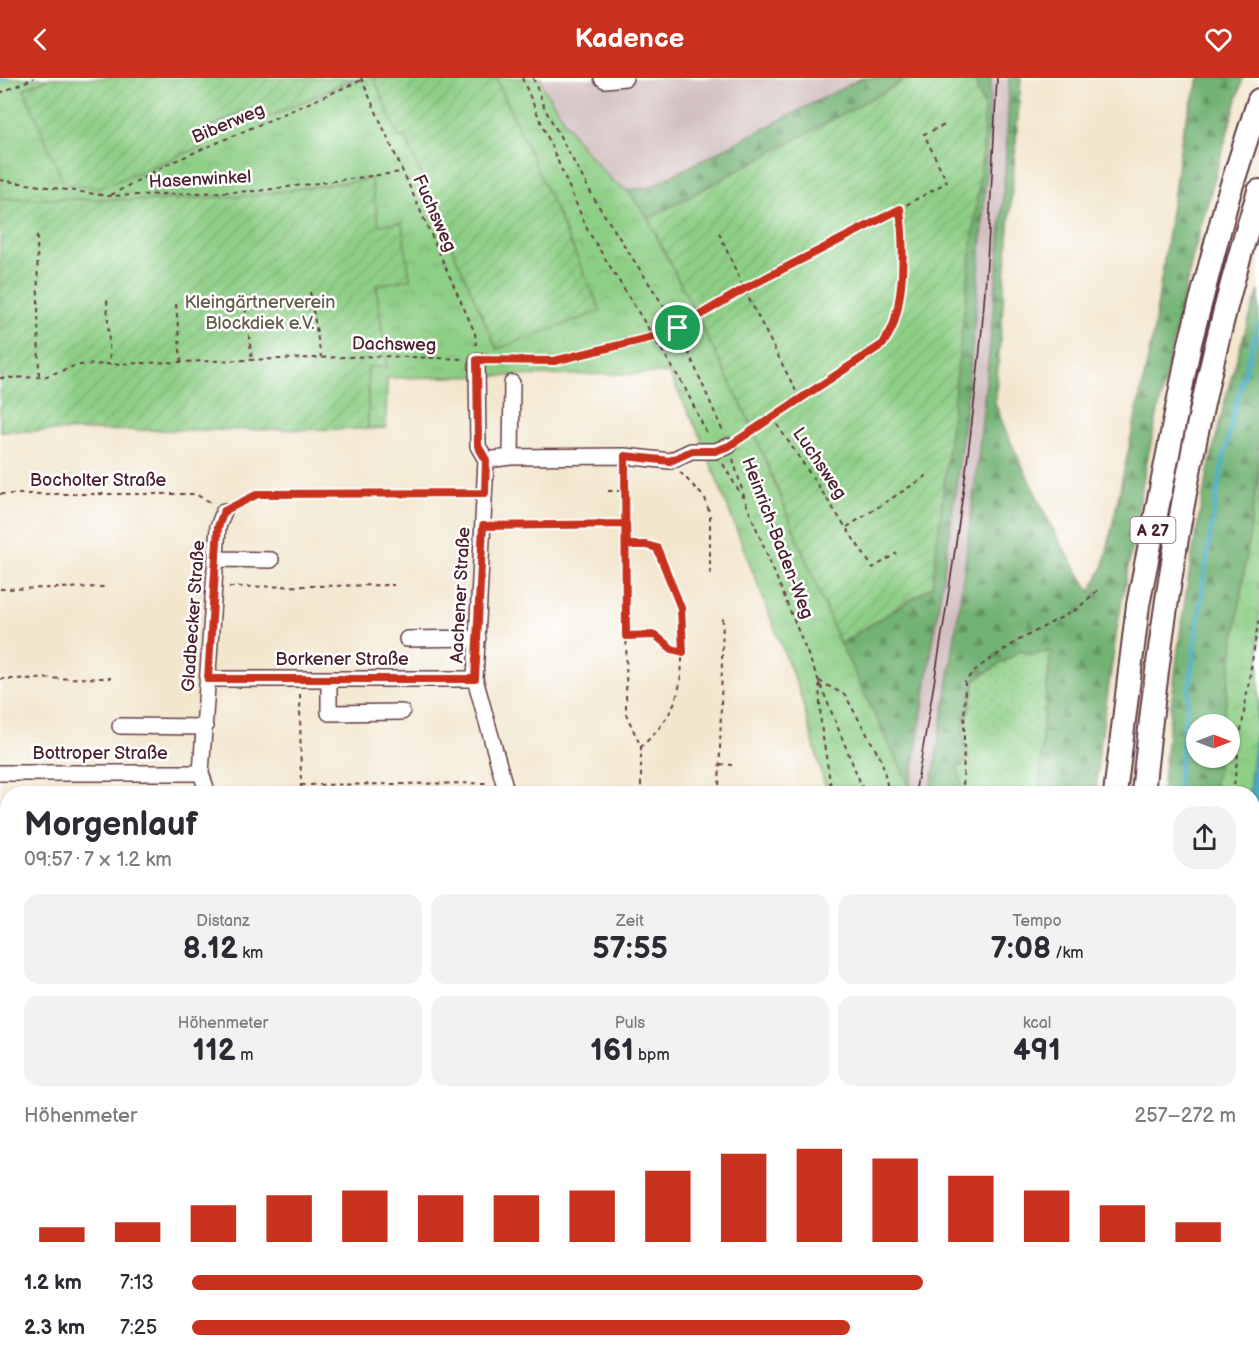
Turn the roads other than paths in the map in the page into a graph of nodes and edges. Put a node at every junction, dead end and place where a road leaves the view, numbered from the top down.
1 (625, 78) edge
2 (606, 79) edge
3 (1259, 100) edge
4 (1259, 191) edge
5 (477, 360) road end
6 (512, 383) dead end
7 (722, 449) road end
8 (511, 457) junction
9 (486, 460) junction
10 (224, 511) road end
11 (216, 559) junction
12 (271, 560) dead end
13 (478, 638) junction
14 (407, 639) dead end
15 (208, 679) junction
16 (329, 679) junction
17 (475, 679) junction
18 (402, 712) dead end
19 (120, 726) dead end
20 (205, 727) junction
21 (0, 773) edge
22 (201, 773) junction
23 (205, 786) edge
24 (504, 786) edge
25 (1116, 786) edge
26 (1144, 786) edge

1 - 2 street
3 - 25 highway, A 27
4 - 26 highway, A 27
5 - 9 street, Aachener Straße
6 - 8 street
7 - 8 street
8 - 9 street
9 - 13 street, Aachener Straße
10 - 11 street, Gladbecker Straße
11 - 12 street
11 - 15 street, Gladbecker Straße
13 - 14 street
13 - 17 street, Aachener Straße
15 - 16 street, Borkener Straße
15 - 20 street, Gladbecker Straße
16 - 17 street, Borkener Straße
16 - 18 street
17 - 24 street, Aachener Straße
19 - 20 street
20 - 22 street, Gladbecker Straße
21 - 22 street, Bottroper Straße
22 - 23 street

